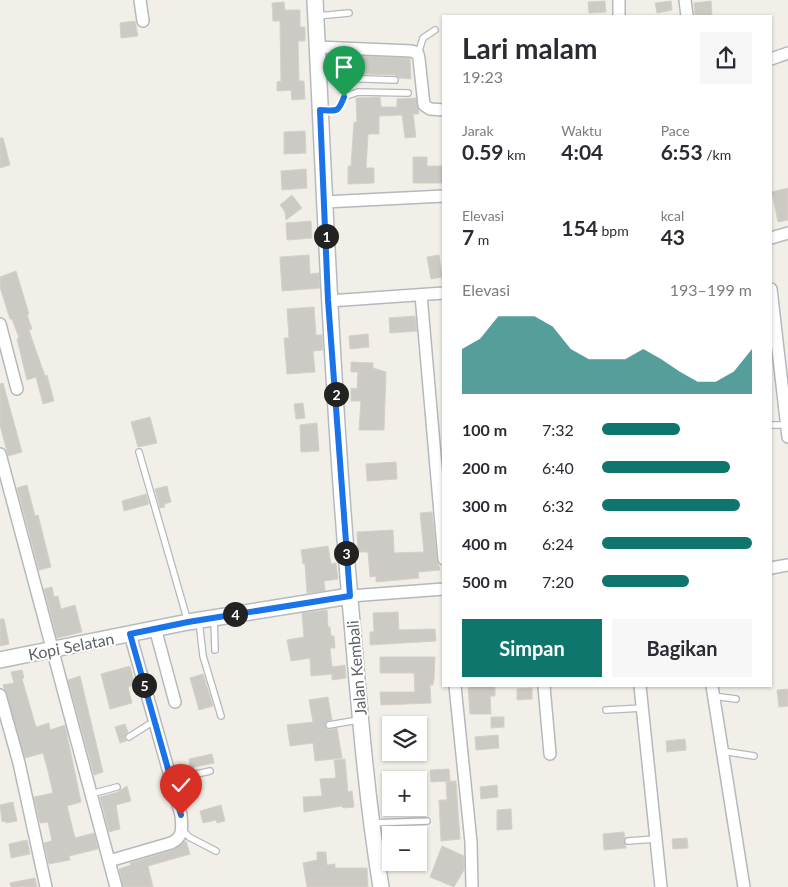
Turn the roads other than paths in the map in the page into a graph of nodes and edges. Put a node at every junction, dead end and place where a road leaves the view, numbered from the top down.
1 (140, 0) edge
2 (315, 0) edge
3 (619, 0) edge
4 (685, 0) edge
5 (349, 13) dead end
6 (619, 15) edge
7 (687, 15) edge
8 (315, 16) junction
9 (143, 21) dead end
10 (435, 30) dead end
11 (317, 47) junction
12 (788, 53) edge
13 (418, 54) junction
14 (772, 59) edge
15 (318, 74) junction
16 (395, 80) dead end
17 (408, 93) dead end
18 (320, 110) junction
19 (442, 110) edge
20 (442, 196) edge
21 (324, 202) junction
22 (788, 233) edge
23 (772, 238) edge
24 (442, 294) edge
25 (421, 295) junction
26 (772, 296) edge
27 (328, 300) junction
28 (0, 324) edge
29 (785, 387) edge
30 (17, 389) dead end
31 (772, 425) edge
32 (787, 431) edge
33 (139, 452) dead end
34 (0, 454) edge
35 (442, 536) edge
36 (788, 565) edge
37 (772, 568) edge
38 (442, 588) edge
39 (350, 596) junction
40 (200, 620) junction
41 (155, 628) junction
42 (130, 634) junction
43 (53, 649) junction
44 (215, 650) dead end
45 (0, 660) edge
46 (455, 687) edge
47 (544, 687) edge
48 (640, 687) edge
49 (713, 691) edge
50 (0, 695) edge
51 (736, 699) dead end
52 (175, 702) dead end
53 (642, 708) junction
54 (606, 710) dead end
55 (221, 716) dead end
56 (361, 720) junction
57 (154, 721) junction
58 (328, 725) dead end
59 (129, 737) dead end
60 (722, 751) junction
61 (550, 754) dead end
62 (754, 756) dead end
63 (210, 771) dead end
64 (172, 780) junction
65 (117, 787) dead end
66 (91, 794) junction
67 (427, 821) dead end
68 (372, 823) junction
69 (183, 830) junction
70 (656, 839) junction
71 (628, 841) dead end
72 (216, 851) dead end
73 (109, 861) junction
74 (382, 886) edge
75 (46, 887) edge
76 (116, 887) edge
77 (472, 887) edge
78 (661, 887) edge
79 (744, 887) edge

1 - 9 street
2 - 8 street, Jalan Kembali
3 - 6 street
4 - 7 street
5 - 8 lane
8 - 11 street, Jalan Kembali
10 - 13 lane
11 - 13 street
11 - 15 street, Jalan Kembali
12 - 14 street
13 - 19 street
15 - 16 lane
15 - 18 street, Jalan Kembali
17 - 18 lane
18 - 21 street, Jalan Kembali
20 - 21 street
21 - 27 street, Jalan Kembali
22 - 23 street
24 - 25 street
25 - 27 street
25 - 35 street
26 - 29 street
27 - 39 street, Jalan Kembali
28 - 30 street
29 - 32 street
31 - 32 lane
33 - 40 lane
34 - 43 street
36 - 37 street
38 - 39 street
39 - 40 street, Kopi Selatan
39 - 56 street, Jalan Kembali
40 - 41 street, Kopi Selatan
40 - 44 lane
40 - 55 lane
41 - 42 street, Kopi Selatan
41 - 52 street
42 - 43 street, Kopi Selatan
42 - 57 street
43 - 45 street, Kopi Selatan
43 - 66 street
46 - 77 street
47 - 61 street
48 - 53 street
49 - 51 lane
49 - 60 street
50 - 75 street
53 - 54 lane
53 - 70 street
56 - 58 lane
56 - 68 street, Jalan Kembali
57 - 59 lane
57 - 64 street
60 - 62 lane
60 - 79 street
63 - 64 lane
64 - 69 street
65 - 66 lane
66 - 73 street
67 - 68 lane
68 - 74 street, Jalan Kembali
69 - 72 lane
69 - 73 street
70 - 71 lane
70 - 78 street
73 - 76 street

